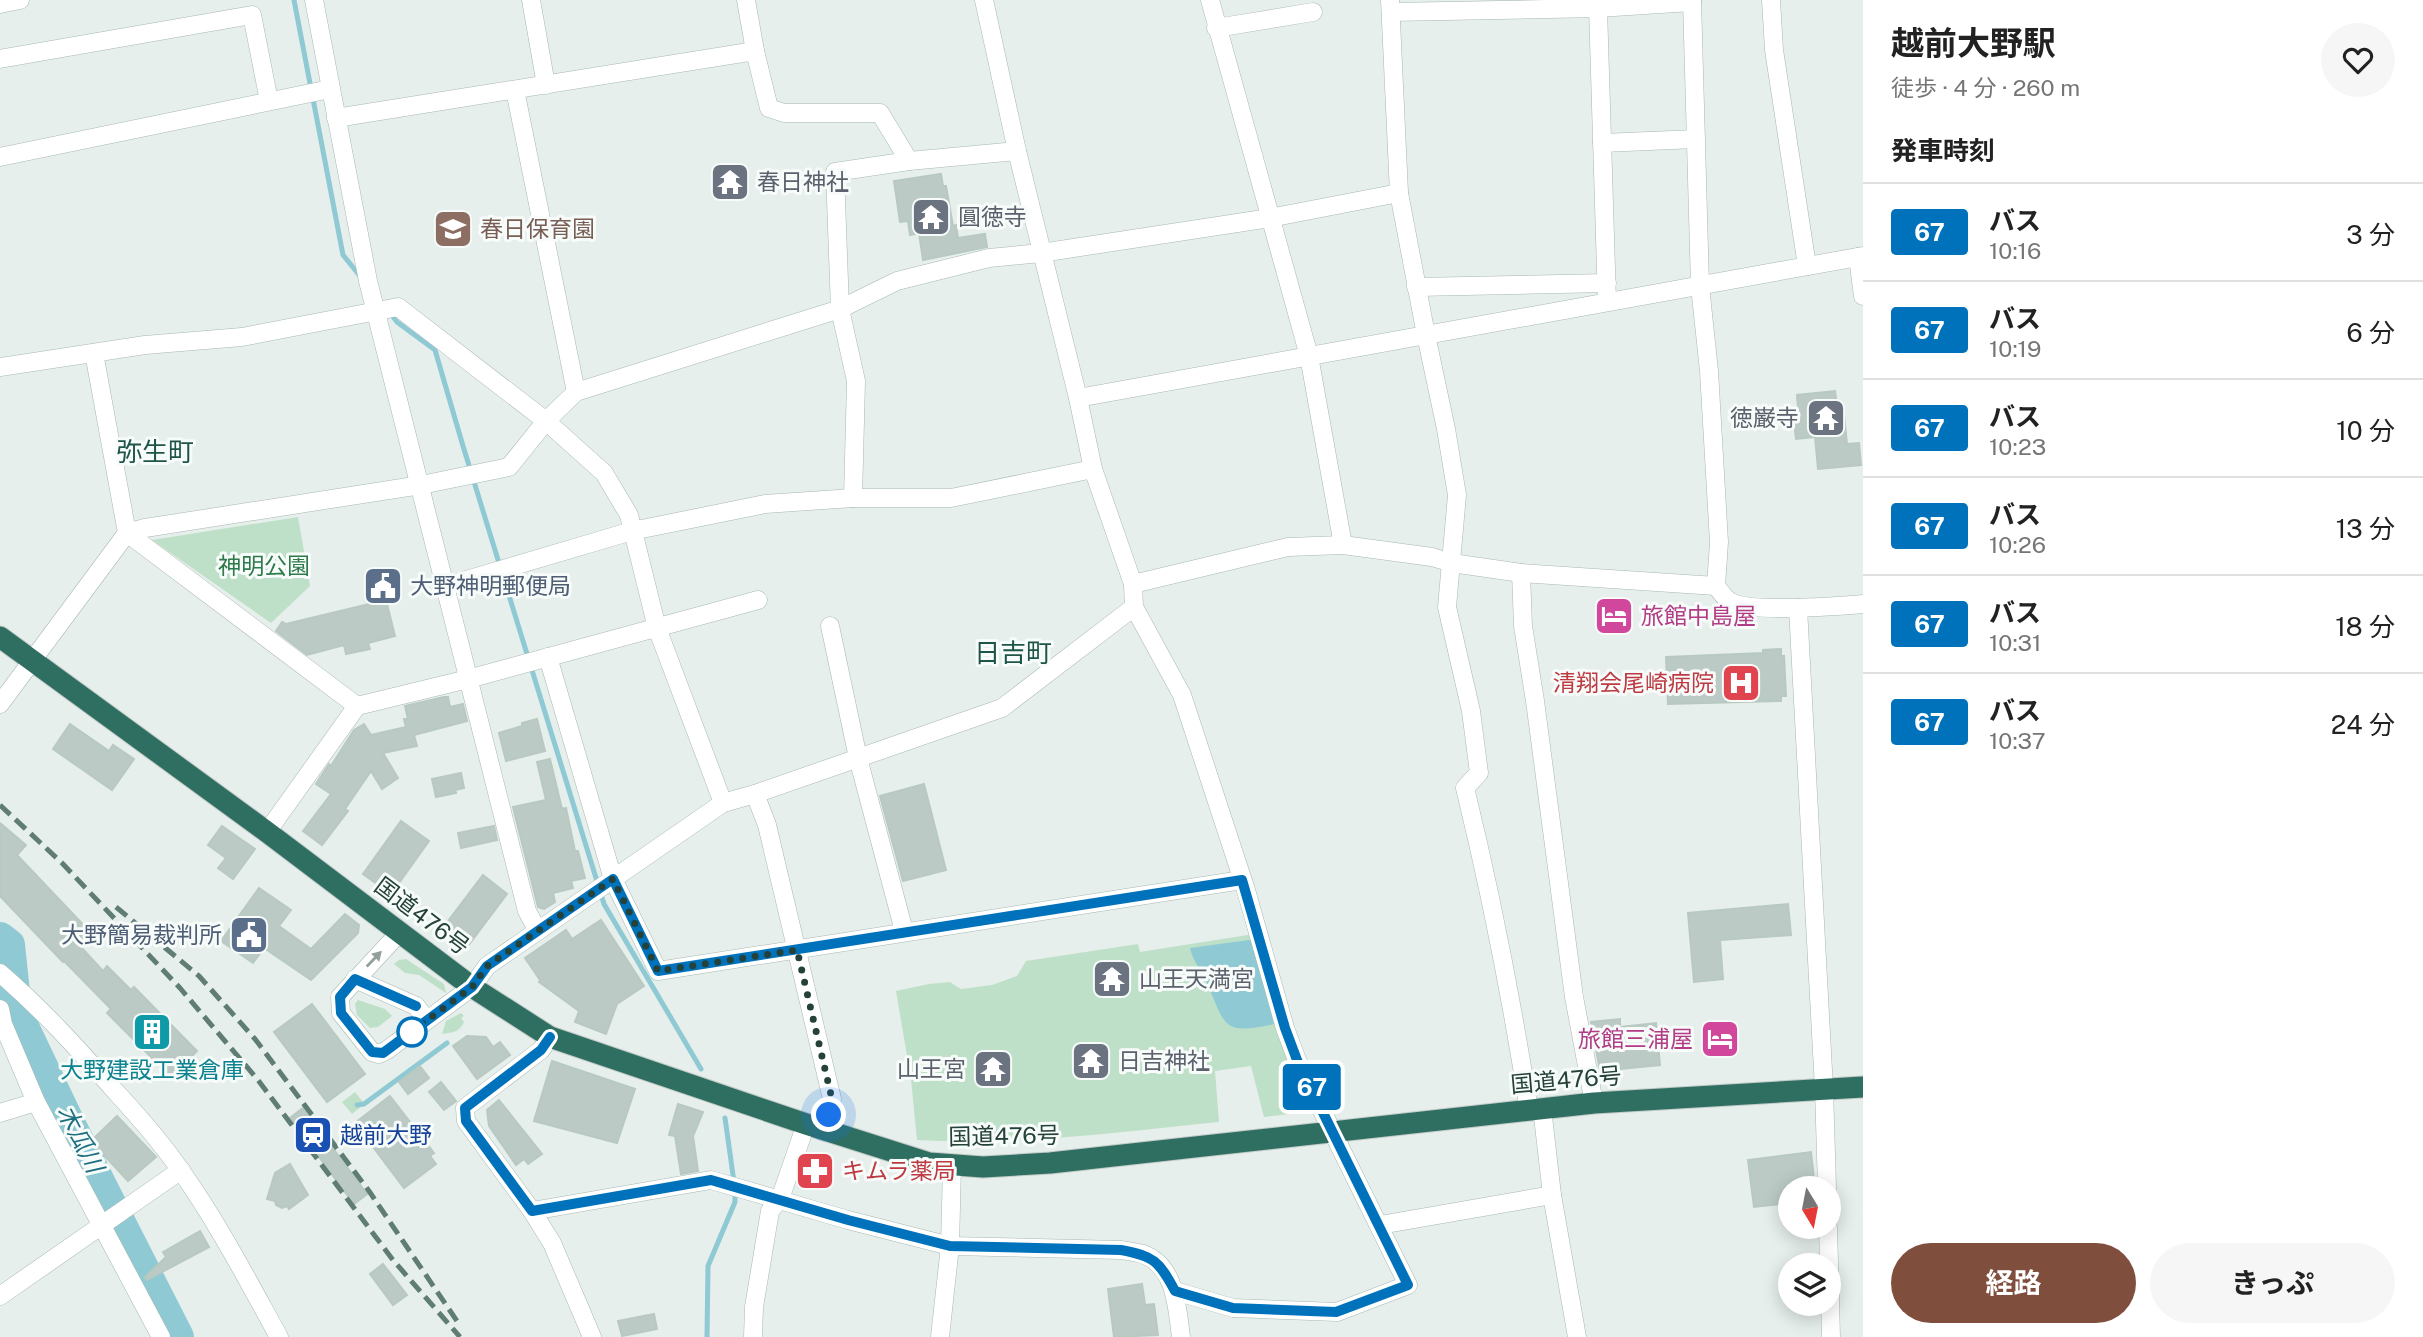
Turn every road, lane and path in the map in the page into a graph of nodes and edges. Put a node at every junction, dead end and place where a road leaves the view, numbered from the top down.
1 (20, 0) edge
2 (314, 0) edge
3 (531, 0) edge
4 (746, 0) edge
5 (984, 0) edge
6 (1209, 0) edge
7 (1771, 0) edge
8 (1692, 1) edge
9 (0, 4) edge
10 (1390, 6) edge
11 (1598, 8) junction
12 (1313, 12) dead end
13 (1216, 28) junction
14 (755, 51) junction
15 (0, 59) edge
16 (546, 85) junction
17 (330, 89) junction
18 (515, 90) junction
19 (269, 101) junction
20 (336, 118) junction
21 (1696, 139) junction
22 (1602, 143) junction
23 (1017, 151) junction
24 (0, 157) edge
25 (909, 161) junction
26 (1399, 193) junction
27 (1270, 218) junction
28 (1041, 253) junction
29 (1860, 257) edge
30 (1807, 267) junction
31 (1606, 283) junction
32 (1700, 286) junction
33 (1416, 287) junction
34 (1863, 296) edge
35 (1607, 302) junction
36 (841, 309) junction
37 (376, 310) junction
38 (1426, 335) junction
39 (94, 354) junction
40 (1309, 356) junction
41 (0, 367) edge
42 (576, 392) junction
43 (1078, 398) junction
44 (546, 421) junction
45 (1093, 469) junction
46 (421, 485) junction
47 (853, 498) junction
48 (632, 531) junction
49 (127, 533) junction
50 (1343, 545) junction
51 (1452, 563) junction
52 (1521, 573) junction
53 (1133, 584) junction
54 (446, 586) junction
55 (1716, 586) junction
56 (758, 600) dead end
57 (1863, 604) edge
58 (1134, 607) junction
59 (1798, 608) junction
60 (830, 626) dead end
61 (657, 628) junction
62 (0, 637) edge
63 (548, 657) junction
64 (33, 661) junction
65 (468, 679) junction
66 (0, 704) edge
67 (356, 706) junction
68 (858, 758) junction
69 (755, 794) junction
70 (723, 803) junction
71 (267, 832) junction
72 (1242, 880) junction
73 (603, 886) junction
74 (538, 931) junction
75 (904, 931) junction
76 (400, 932) junction
77 (797, 950) junction
78 (1, 974) edge
79 (355, 979) junction
80 (472, 987) junction
81 (0, 1009) edge
82 (428, 1020) junction
83 (550, 1037) junction
84 (1863, 1087) edge
85 (1824, 1089) junction
86 (36, 1102) junction
87 (1594, 1103) junction
88 (1535, 1109) junction
89 (0, 1113) edge
90 (816, 1128) junction
91 (1334, 1132) junction
92 (952, 1166) junction
93 (181, 1170) junction
94 (1827, 1176) edge
95 (1552, 1195) junction
96 (780, 1199) junction
97 (532, 1211) junction
98 (105, 1224) junction
99 (1380, 1225) junction
100 (1828, 1239) edge
101 (950, 1246) junction
102 (1175, 1291) junction
103 (0, 1296) edge
104 (161, 1337) edge
105 (279, 1337) edge
106 (592, 1337) edge
107 (753, 1337) edge
108 (940, 1337) edge
109 (1181, 1337) edge
110 (1577, 1337) edge
111 (1831, 1337) edge

1 - 9 street
2 - 17 street
3 - 16 street
4 - 14 street
5 - 23 street
6 - 13 street
7 - 30 street
8 - 11 street
8 - 21 street
10 - 11 street
10 - 26 street
11 - 22 street
12 - 13 street
13 - 27 street
14 - 16 street
14 - 25 street
15 - 19 street
16 - 18 street
17 - 19 street
17 - 20 street
18 - 20 street
18 - 42 street
19 - 24 street
20 - 37 street
21 - 22 street
21 - 32 street
22 - 31 street
23 - 25 street
23 - 28 street
25 - 36 street
26 - 27 street
26 - 33 street
27 - 28 street
27 - 40 street
28 - 36 street
28 - 43 street
29 - 30 street
29 - 34 street
30 - 32 street
31 - 33 street
31 - 35 street
32 - 35 street
32 - 55 street
33 - 38 street
35 - 38 street
36 - 42 street
36 - 47 street
37 - 39 street
37 - 44 street
37 - 46 street
38 - 40 street
38 - 51 street
39 - 41 street
39 - 49 street
40 - 43 street
40 - 50 street
42 - 44 street
43 - 45 street
44 - 46 street
44 - 48 street
45 - 47 street
45 - 53 street
46 - 49 street
46 - 54 street
47 - 48 street
48 - 54 street
48 - 61 street
49 - 64 street
49 - 67 street
50 - 51 street
50 - 53 street
51 - 52 street
51 - 88 street
52 - 55 street
52 - 87 street
53 - 58 street
54 - 65 street
55 - 59 street
56 - 61 street
57 - 59 street
58 - 68 street
58 - 72 street
59 - 85 street
60 - 68 street
61 - 63 street
61 - 70 street
62 - 64 highway, 国道476号
63 - 65 street
63 - 73 street
64 - 66 street
64 - 71 highway, 国道476号
65 - 67 street
65 - 74 street
67 - 71 street
68 - 69 street
68 - 75 street
69 - 70 street
69 - 77 street
70 - 73 street
71 - 76 highway, 国道476号
72 - 75 street
72 - 91 street
73 - 74 street
73 - 77 street
74 - 80 street
75 - 77 street
79 -> 76 street
76 - 80 highway, 国道476号
77 - 90 street
78 - 93 street
79 - 82 street
79 - 82 street
80 - 82 street
80 - 83 highway, 国道476号
81 - 86 street
83 - 90 highway, 国道476号
83 - 97 street
84 - 85 highway, 国道476号
85 - 87 highway, 国道476号
85 - 94 street
86 - 89 street
86 - 98 street
87 - 88 highway, 国道476号
88 - 91 highway, 国道476号
88 - 95 street
90 - 92 highway, 国道476号
90 - 96 street
91 - 92 highway, 国道476号
91 - 99 street
92 - 101 street
93 - 98 street
93 - 105 street
95 - 99 street
95 - 110 street
96 - 97 street
96 - 101 street
96 - 107 street
97 - 106 street
98 - 103 street
98 - 104 street
99 - 102 street
100 - 111 street
101 - 102 street
101 - 108 street
102 - 109 street

